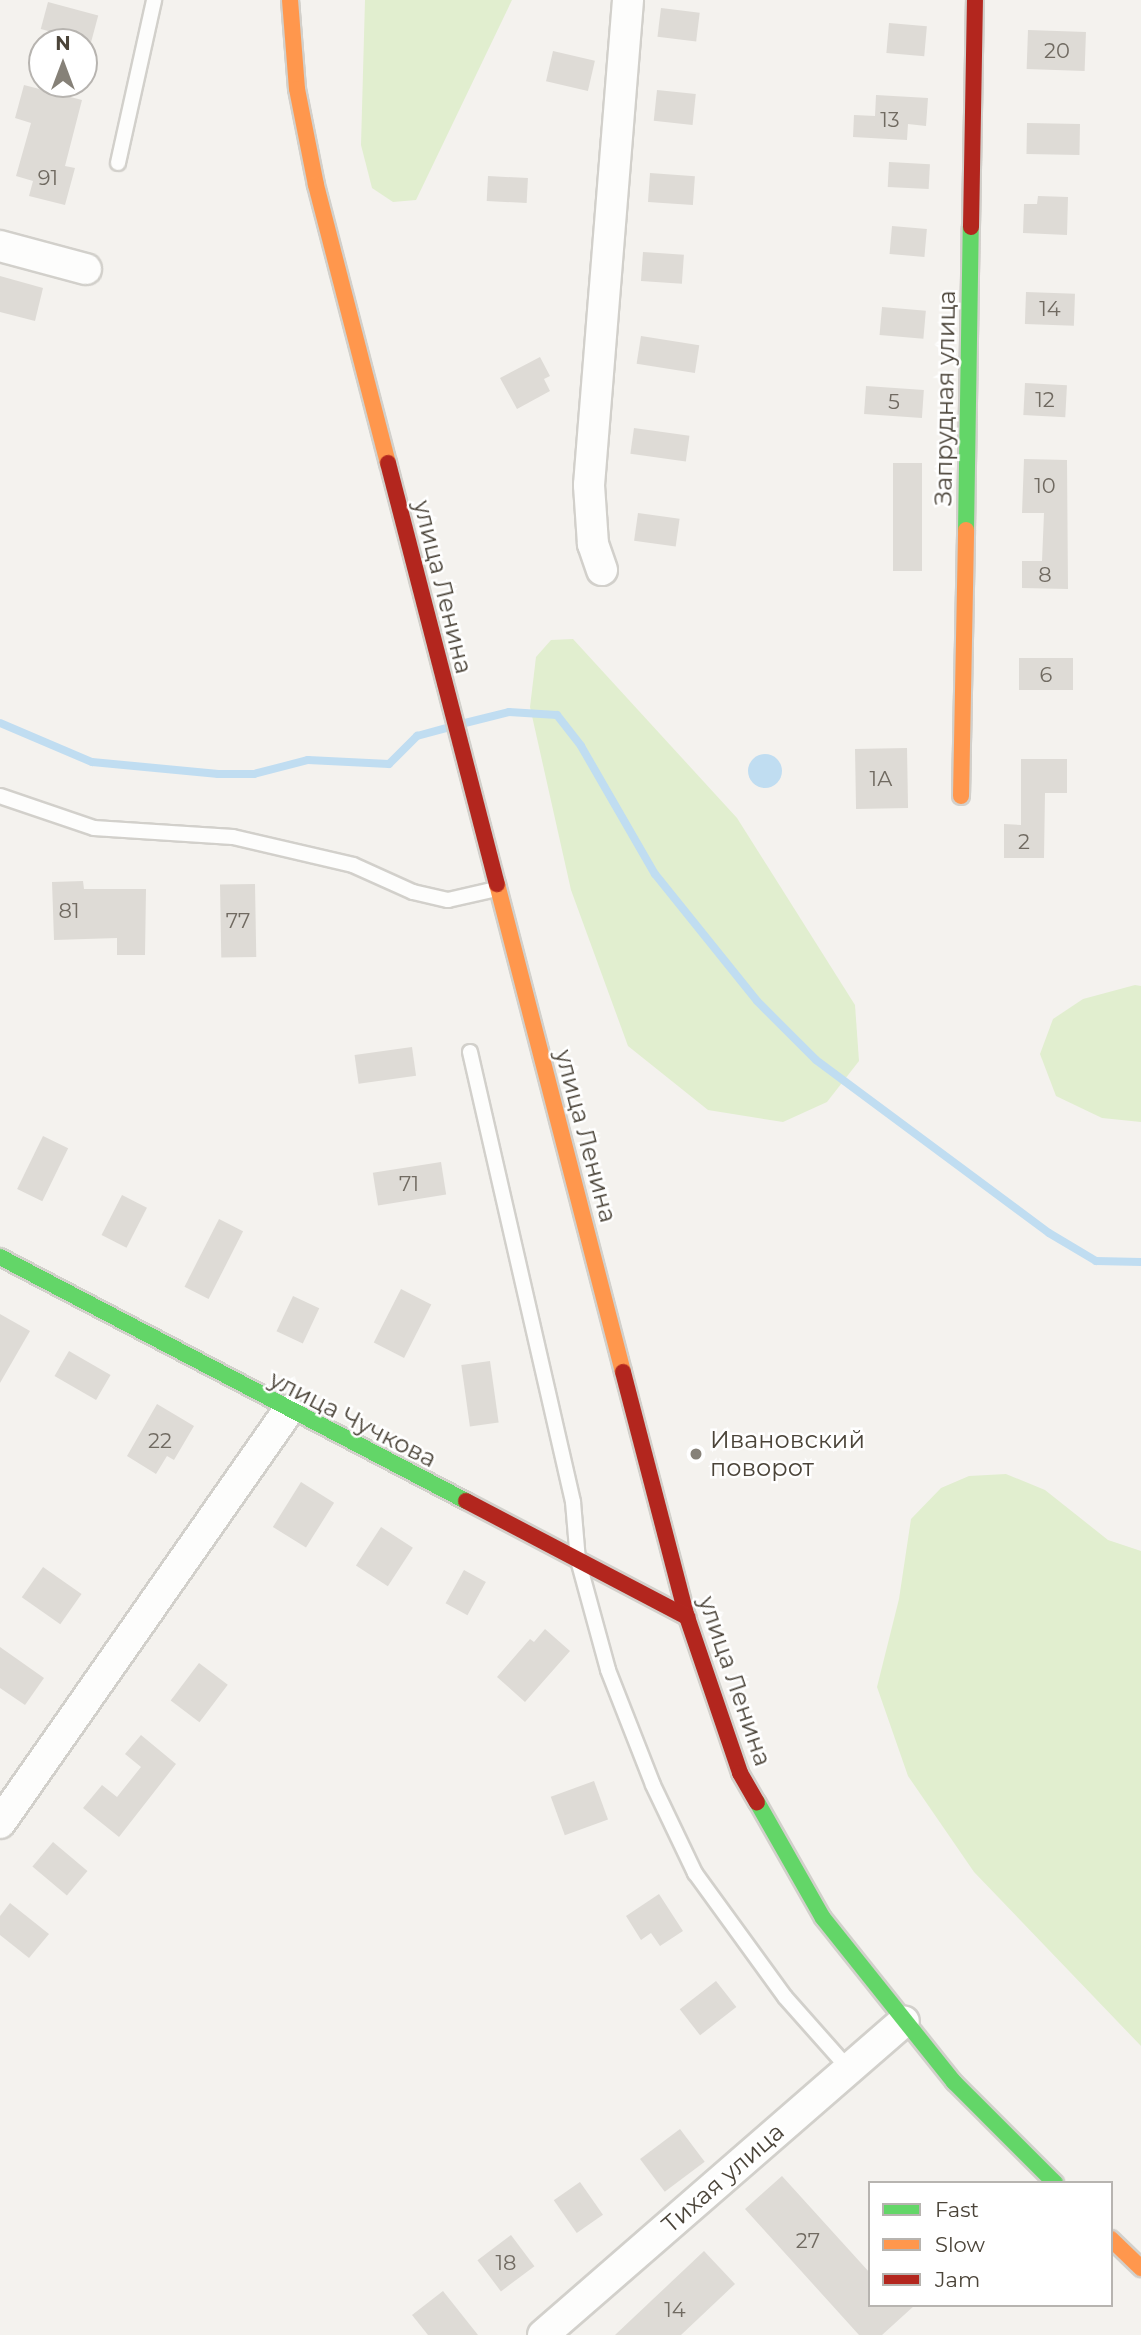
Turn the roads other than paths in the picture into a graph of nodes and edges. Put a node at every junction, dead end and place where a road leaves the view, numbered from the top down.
1 (154, 0) edge
2 (290, 0) edge
3 (628, 0) edge
4 (975, 0) edge
5 (118, 163) dead end
6 (0, 246) edge
7 (86, 269) dead end
8 (602, 570) dead end
9 (0, 796) edge
10 (961, 796) dead end
11 (497, 889) junction
12 (470, 1052) dead end
13 (0, 1258) edge
14 (288, 1411) junction
15 (578, 1560) junction
16 (688, 1617) junction
17 (0, 1823) edge
18 (904, 2021) junction
19 (849, 2069) junction
20 (1053, 2181) edge
21 (1113, 2241) edge
22 (1141, 2268) edge
23 (542, 2335) edge

1 - 5 lane
2 - 11 main road, улица Ленина
3 - 8 street
4 - 10 main road, Запрудная улица
6 - 7 street
9 - 11 lane
11 - 16 main road, улица Ленина
12 - 15 lane
13 - 14 main road, улица Чучкова
14 - 15 main road, улица Чучкова
14 - 17 street
15 - 16 main road, улица Чучкова
15 - 19 lane
16 - 18 main road, улица Ленина
18 - 19 street, Тихая улица
18 - 20 main road, улица Ленина
19 - 23 street, Тихая улица
21 - 22 main road

